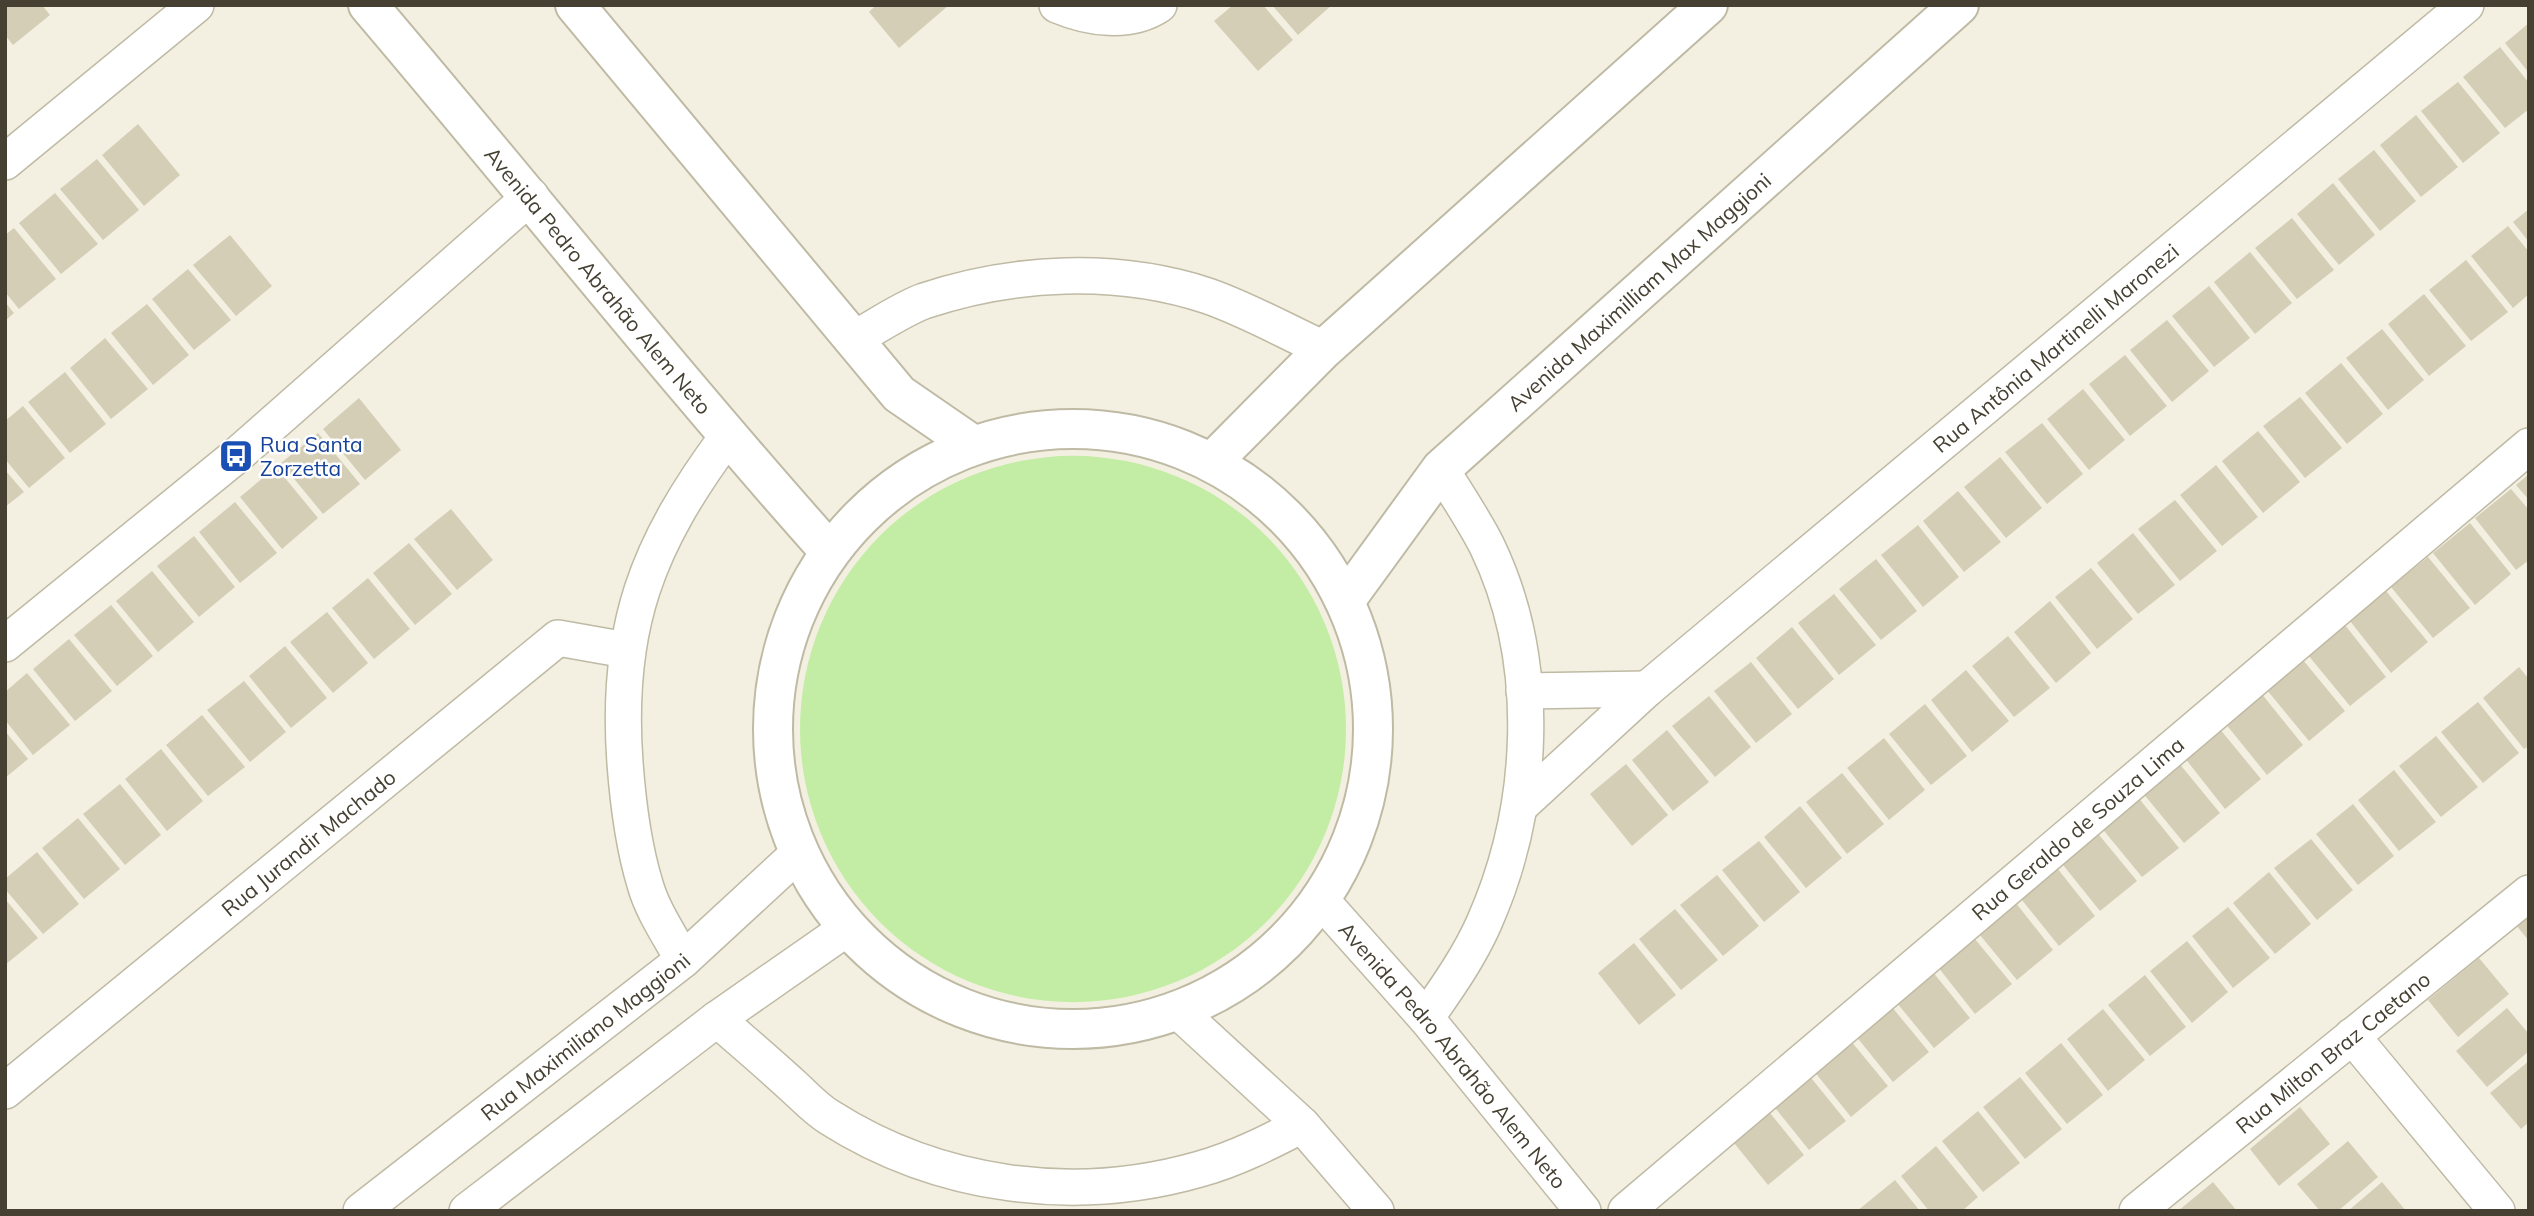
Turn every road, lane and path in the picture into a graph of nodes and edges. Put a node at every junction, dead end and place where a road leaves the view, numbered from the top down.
1 (196, 5) edge
2 (368, 5) edge
3 (575, 5) edge
4 (1057, 5) edge
5 (1160, 5) edge
6 (1708, 5) edge
7 (1959, 5) edge
8 (2466, 5) edge
9 (5, 162) edge
10 (531, 197) junction
11 (853, 339) junction
12 (1324, 349) junction
13 (727, 437) junction
14 (973, 445) junction
15 (2529, 446) edge
16 (1214, 460) junction
17 (1441, 468) junction
18 (830, 552) junction
19 (1345, 601) junction
20 (5, 644) edge
21 (626, 650) junction
22 (1647, 689) junction
23 (1524, 691) junction
24 (1520, 806) junction
25 (799, 853) junction
26 (2529, 893) edge
27 (1320, 899) junction
28 (846, 929) junction
29 (683, 960) junction
30 (1178, 1011) junction
31 (1426, 1018) junction
32 (717, 1019) junction
33 (2352, 1036) junction
34 (5, 1091) edge
35 (1303, 1125) junction
36 (361, 1211) edge
37 (467, 1211) edge
38 (1377, 1211) edge
39 (1583, 1211) edge
40 (1626, 1211) edge
41 (2137, 1211) edge
42 (2497, 1211) edge

1 - 9 street
2 - 10 street, Avenida Pedro Abrahão Alem Neto
3 - 11 street
4 - 5 street
6 - 12 street
7 - 17 street, Avenida Maximilliam Max Maggioni
8 - 22 street, Rua Antônia Martinelli Maronezi
10 - 13 street, Avenida Pedro Abrahão Alem Neto
10 - 20 street
11 - 12 street
11 - 14 street
12 - 16 street
13 - 18 street, Avenida Pedro Abrahão Alem Neto
13 - 21 street
14 - 16 street
14 - 18 street
15 - 40 street, Rua Geraldo de Souza Lima
16 - 19 street
17 - 19 street, Avenida Maximilliam Max Maggioni
17 - 23 street
18 - 25 street
19 - 27 street
21 - 29 street
21 - 34 street, Rua Jurandir Machado
22 - 23 street
22 - 24 street, Rua Antônia Martinelli Maronezi
23 - 24 street
24 - 31 street
25 - 28 street
25 - 29 street, Rua Maximiliano Maggioni
26 - 33 street, Rua Milton Braz Caetano
27 - 30 street
27 - 31 street, Avenida Pedro Abrahão Alem Neto
28 - 30 street
28 - 32 street
29 - 36 street, Rua Maximiliano Maggioni
30 - 35 street
31 - 39 street, Avenida Pedro Abrahão Alem Neto
32 - 35 street
32 - 37 street
33 - 41 street, Rua Milton Braz Caetano
33 - 42 street
35 - 38 street

